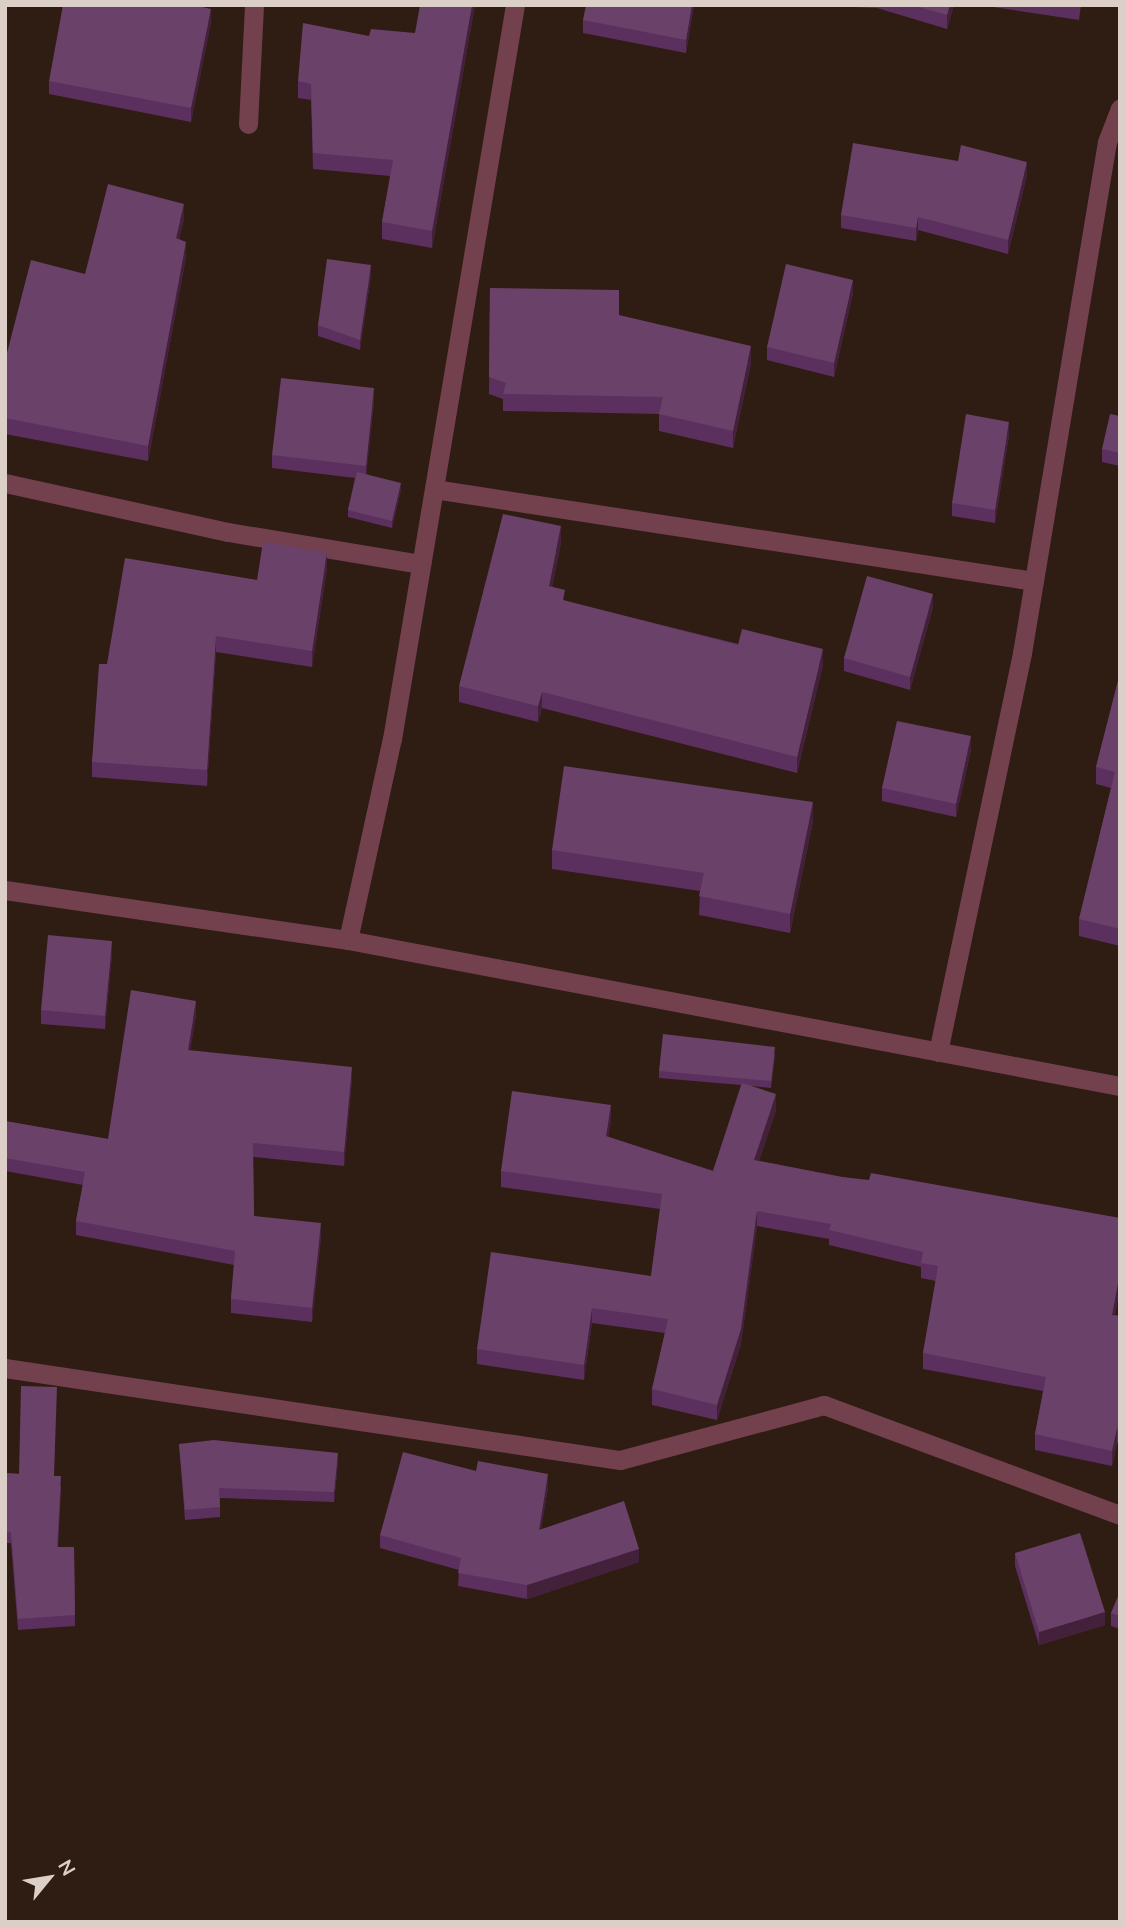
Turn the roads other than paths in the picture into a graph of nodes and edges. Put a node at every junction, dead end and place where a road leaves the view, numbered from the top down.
1 (254, 5) edge
2 (515, 5) edge
3 (1120, 108) edge
4 (248, 124) dead end
5 (5, 483) edge
6 (434, 489) junction
7 (421, 564) junction
8 (1034, 581) junction
9 (5, 890) edge
10 (348, 940) junction
11 (938, 1052) junction
12 (1120, 1086) edge
13 (5, 1368) edge
14 (1120, 1515) edge

1 - 4 street
2 - 6 street
3 - 8 street
5 - 7 street
6 - 7 street
6 - 8 street
7 - 10 street
8 - 11 street
9 - 10 street
10 - 11 street
11 - 12 street
13 - 14 street

